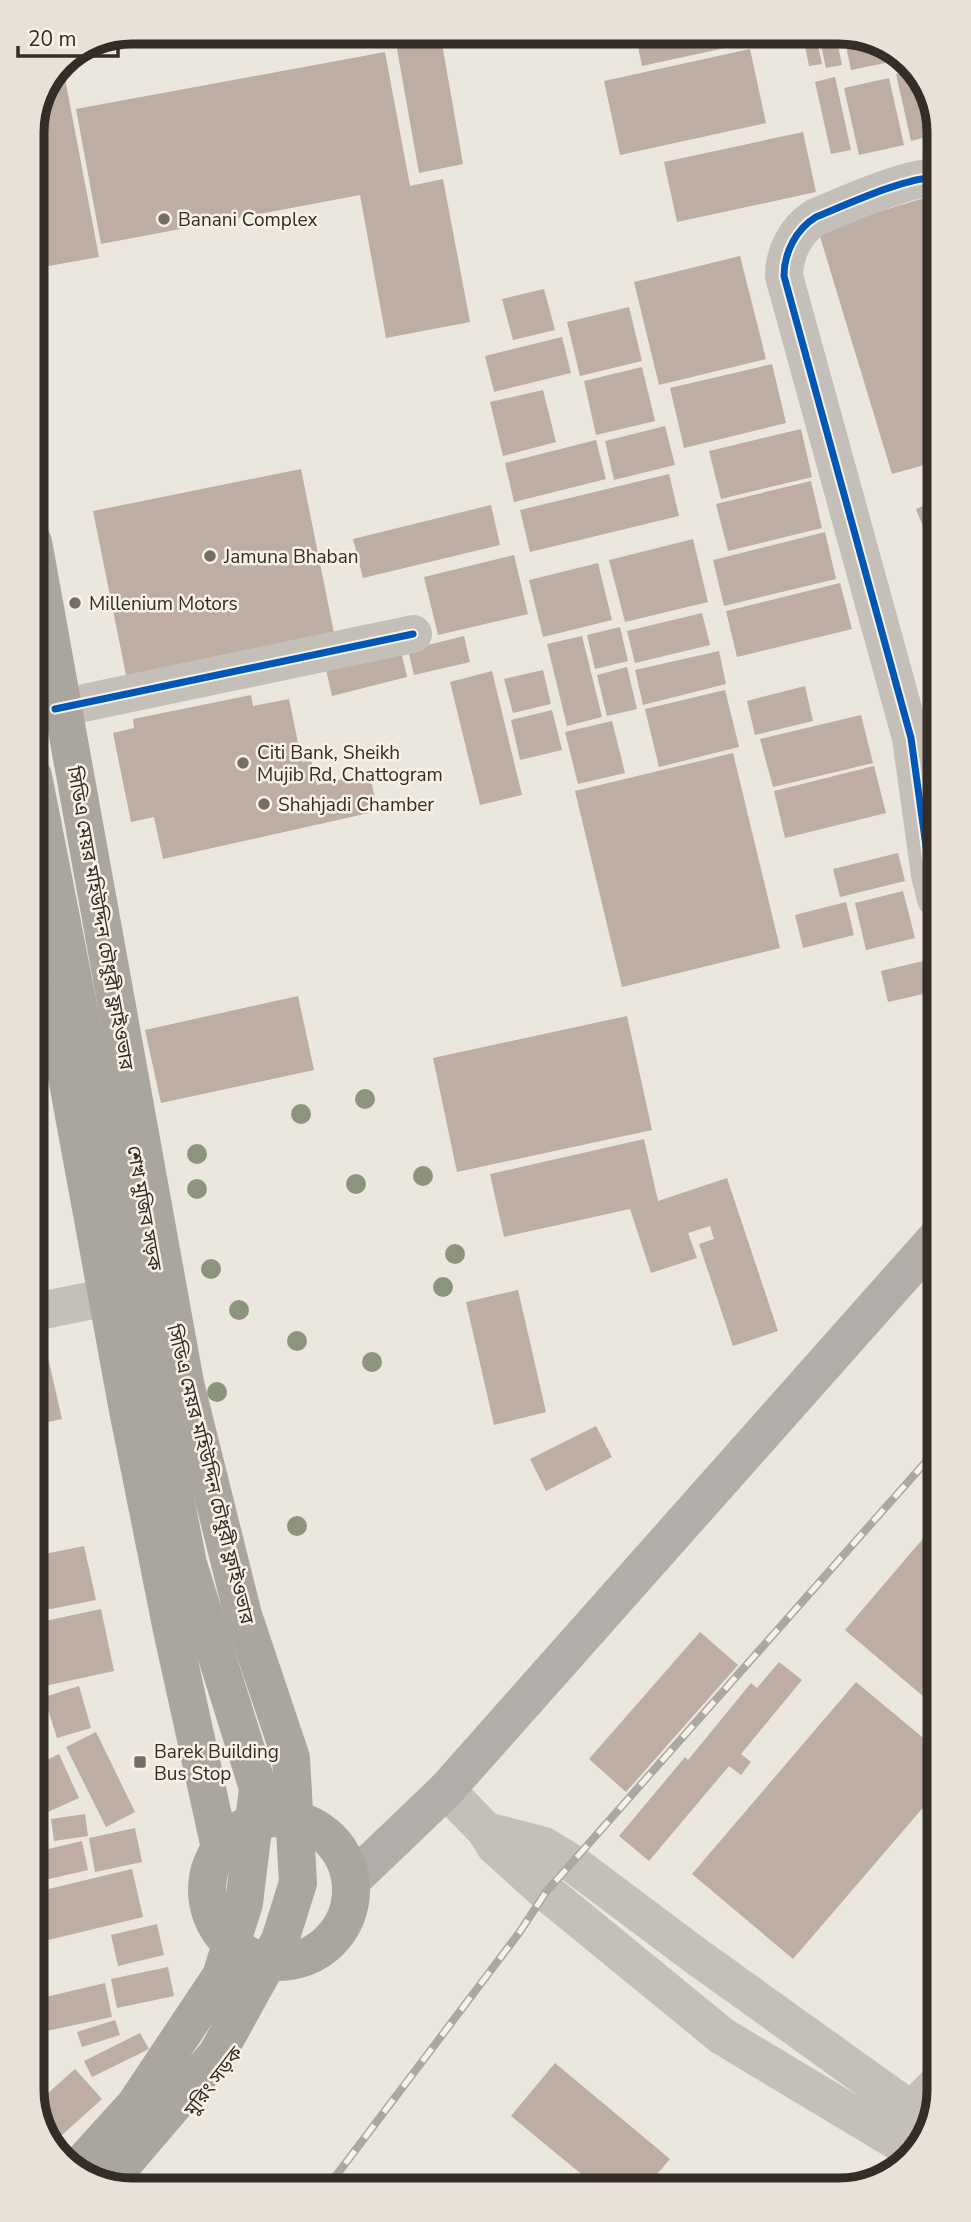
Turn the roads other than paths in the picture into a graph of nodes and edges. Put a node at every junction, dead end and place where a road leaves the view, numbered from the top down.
1 (927, 177) edge
2 (44, 603) edge
3 (413, 634) dead end
4 (44, 648) edge
5 (55, 709) junction
6 (44, 832) edge
7 (927, 853) edge
8 (44, 951) edge
9 (927, 1248) edge
10 (108, 1297) junction
11 (44, 1309) edge
12 (446, 1790) junction
13 (297, 1820) junction
14 (486, 1831) junction
15 (220, 1848) junction
16 (352, 1880) junction
17 (284, 1962) junction
18 (920, 2117) edge
19 (906, 2146) edge
20 (83, 2163) edge
21 (113, 2176) edge
22 (132, 2178) edge

1 - 7 street
2 - 21 highway, সিডিএ মেয়র মহিউদ্দিন চৌধুরী ফ্লাইওভার, bridge
3 - 5 street
4 - 5 highway, শেখ মুজিব সড়ক
5 - 13 highway, শেখ মুজিব সড়ক
6 - 20 highway, bridge
8 - 10 highway
9 - 12 main road
10 - 11 street
10 - 15 highway
12 - 14 street
12 - 16 main road
13 - 15 highway
13 - 16 highway
14 - 18 street
14 - 19 street
15 - 17 highway
16 - 17 highway
17 - 22 highway, মুরিং সড়ক

